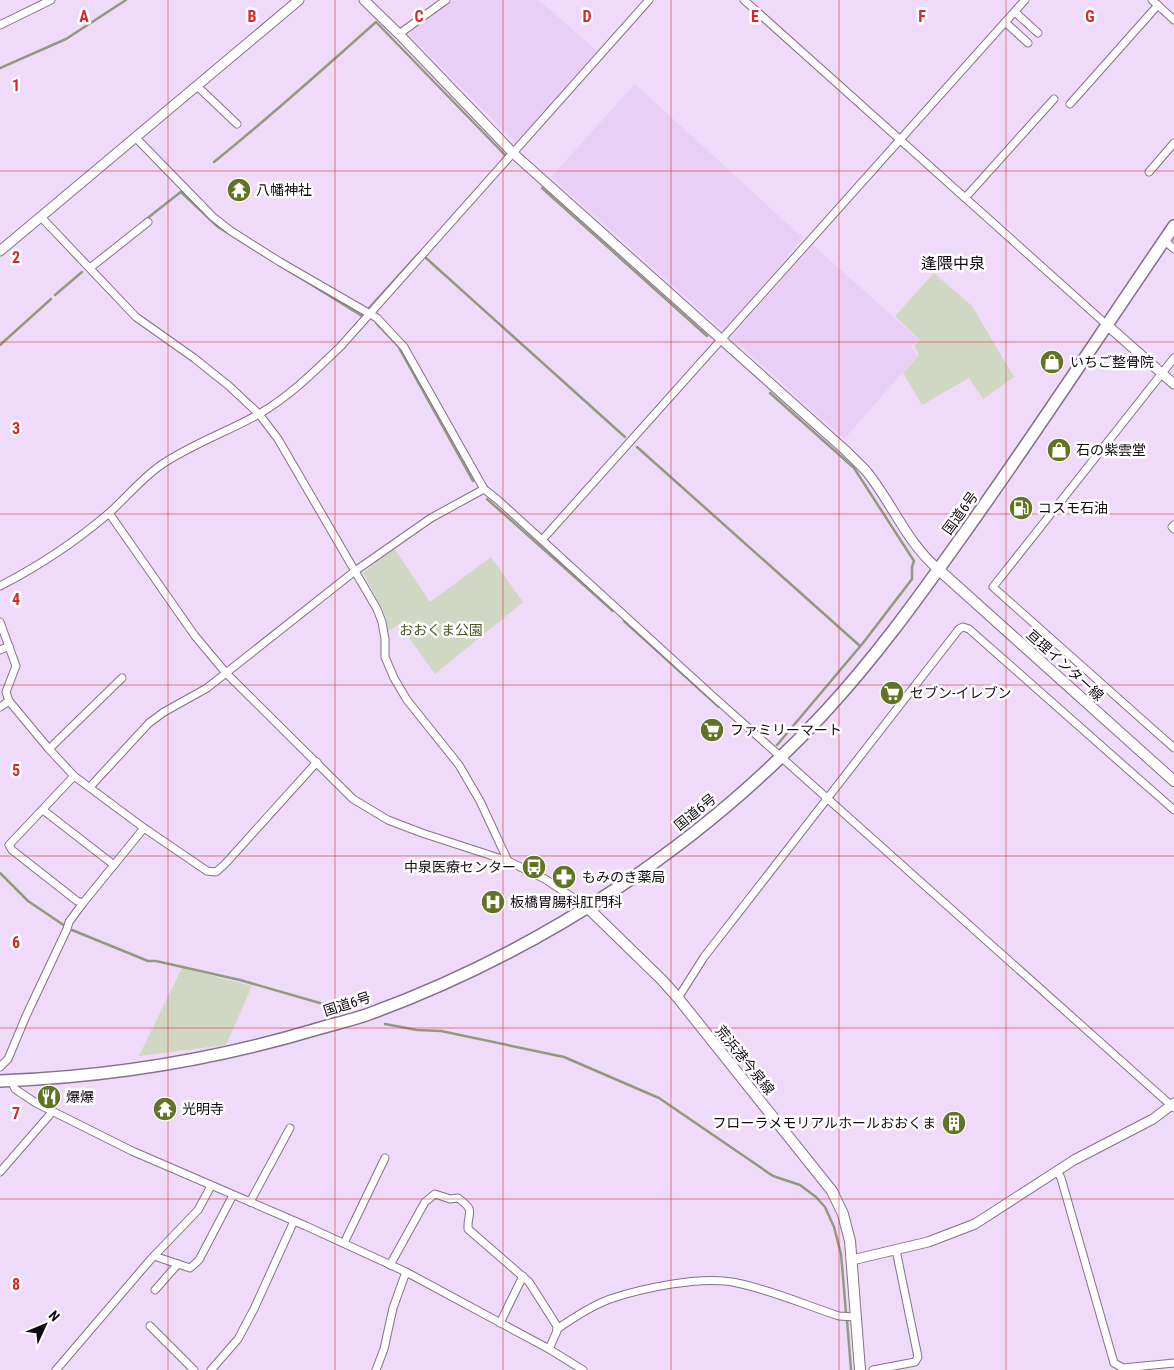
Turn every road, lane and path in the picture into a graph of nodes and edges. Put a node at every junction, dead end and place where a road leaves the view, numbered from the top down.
1 (51, 0) edge
2 (299, 0) edge
3 (364, 0) edge
4 (446, 0) edge
5 (649, 0) edge
6 (744, 0) edge
7 (1025, 0) edge
8 (1155, 3) edge
9 (1015, 12) junction
10 (1174, 20) edge
11 (1005, 22) junction
12 (0, 25) edge
13 (1038, 33) dead end
14 (399, 34) junction
15 (1028, 43) dead end
16 (197, 86) junction
17 (1054, 99) dead end
18 (1070, 104) dead end
19 (237, 124) dead end
20 (136, 138) junction
21 (901, 140) junction
22 (1174, 143) edge
23 (514, 154) junction
24 (1149, 172) dead end
25 (965, 198) junction
26 (41, 217) junction
27 (148, 222) dead end
28 (1174, 226) edge
29 (1164, 240) junction
30 (1174, 248) edge
31 (0, 251) edge
32 (90, 268) junction
33 (369, 313) junction
34 (1107, 325) junction
35 (721, 340) junction
36 (1174, 358) edge
37 (1162, 373) junction
38 (1174, 384) edge
39 (258, 414) junction
40 (484, 489) junction
41 (109, 513) junction
42 (1174, 525) edge
43 (1174, 529) edge
44 (542, 540) junction
45 (938, 569) junction
46 (355, 572) junction
47 (0, 586) edge
48 (0, 622) edge
49 (9, 646) junction
50 (0, 650) edge
51 (226, 673) junction
52 (122, 678) dead end
53 (9, 701) junction
54 (0, 707) edge
55 (1174, 747) edge
56 (49, 749) junction
57 (781, 756) junction
58 (317, 762) junction
59 (74, 776) junction
60 (1174, 781) edge
61 (90, 787) junction
62 (828, 798) junction
63 (43, 810) junction
64 (1174, 810) edge
65 (144, 828) junction
66 (508, 861) junction
67 (114, 865) junction
68 (83, 903) junction
69 (587, 907) junction
70 (678, 998) junction
71 (0, 1067) edge
72 (6, 1081) edge
73 (1173, 1105) edge
74 (53, 1111) junction
75 (290, 1128) dead end
76 (385, 1158) dead end
77 (1057, 1171) junction
78 (0, 1172) edge
79 (211, 1186) junction
80 (233, 1195) junction
81 (250, 1202) junction
82 (294, 1221) junction
83 (344, 1243) junction
84 (896, 1250) junction
85 (154, 1256) junction
86 (852, 1260) junction
87 (178, 1264) junction
88 (390, 1265) junction
89 (406, 1272) junction
90 (523, 1276) junction
91 (155, 1290) dead end
92 (855, 1317) junction
93 (500, 1323) junction
94 (150, 1326) dead end
95 (557, 1329) junction
96 (549, 1349) junction
97 (1174, 1363) edge
98 (56, 1370) edge
99 (194, 1370) edge
100 (211, 1370) edge
101 (376, 1370) edge
102 (583, 1370) edge
103 (860, 1370) edge
104 (873, 1370) edge

1 - 12 street
2 - 16 street
3 - 14 street
4 - 14 street
5 - 23 street
6 - 21 street
7 - 9 street
8 - 10 street
8 - 18 street
9 - 11 street
9 - 13 street
11 - 15 street
11 - 21 street
14 - 23 street
16 - 19 street
16 - 20 street
17 - 25 street
20 - 26 street
20 - 33 street
21 - 25 street
21 - 35 street
22 - 24 street
23 - 33 street
23 - 35 street
25 - 34 street
26 - 31 street
26 - 32 street
27 - 32 street
28 - 29 highway, 国道6号
29 - 30 street
29 - 34 highway, 国道6号
32 - 39 street
33 - 39 street
33 - 40 street
34 - 37 street
34 - 45 highway, 国道6号
35 - 44 street
35 - 45 street
36 - 37 street
37 - 38 street
37 - 55 street
39 - 41 street
39 - 46 street
40 - 44 street
40 - 46 street
41 - 47 street
41 - 51 street
42 - 43 street
44 - 57 street
45 - 57 highway, 国道6号
45 - 60 main road, 亘理インター線
46 - 51 street
46 - 66 street
48 - 49 street
49 - 50 street
49 - 53 street
51 - 58 street
51 - 61 street
52 - 56 street
53 - 54 street
53 - 56 street
56 - 59 street
57 - 62 street
57 - 69 highway, 国道6号
58 - 65 street
58 - 66 street
59 - 61 street
59 - 63 street
61 - 65 street
62 - 64 street
62 - 70 street
62 - 73 street
63 - 67 street
63 - 68 street
65 - 67 street
66 - 69 street
67 - 68 street
68 - 71 street
69 - 70 main road, 荒浜港今泉線
69 - 72 highway, 国道6号
70 - 86 main road, 荒浜港今泉線
72 - 74 street
73 - 77 street
74 - 78 street
74 - 79 street
75 - 81 street
76 - 83 street
77 - 84 street
77 - 97 street
79 - 80 street
79 - 85 street
80 - 81 street
80 - 87 street
81 - 82 street
82 - 83 street
82 - 100 street
83 - 88 street
84 - 86 street
84 - 104 street
85 - 87 street
85 - 98 street
86 - 92 main road, 荒浜港今泉線
87 - 91 street
88 - 89 street
88 - 90 street
89 - 93 street
89 - 101 street
90 - 93 street
90 - 95 street
92 - 95 street
92 - 103 main road, 荒浜港今泉線
93 - 96 street
94 - 99 street
95 - 96 street
96 - 102 street

